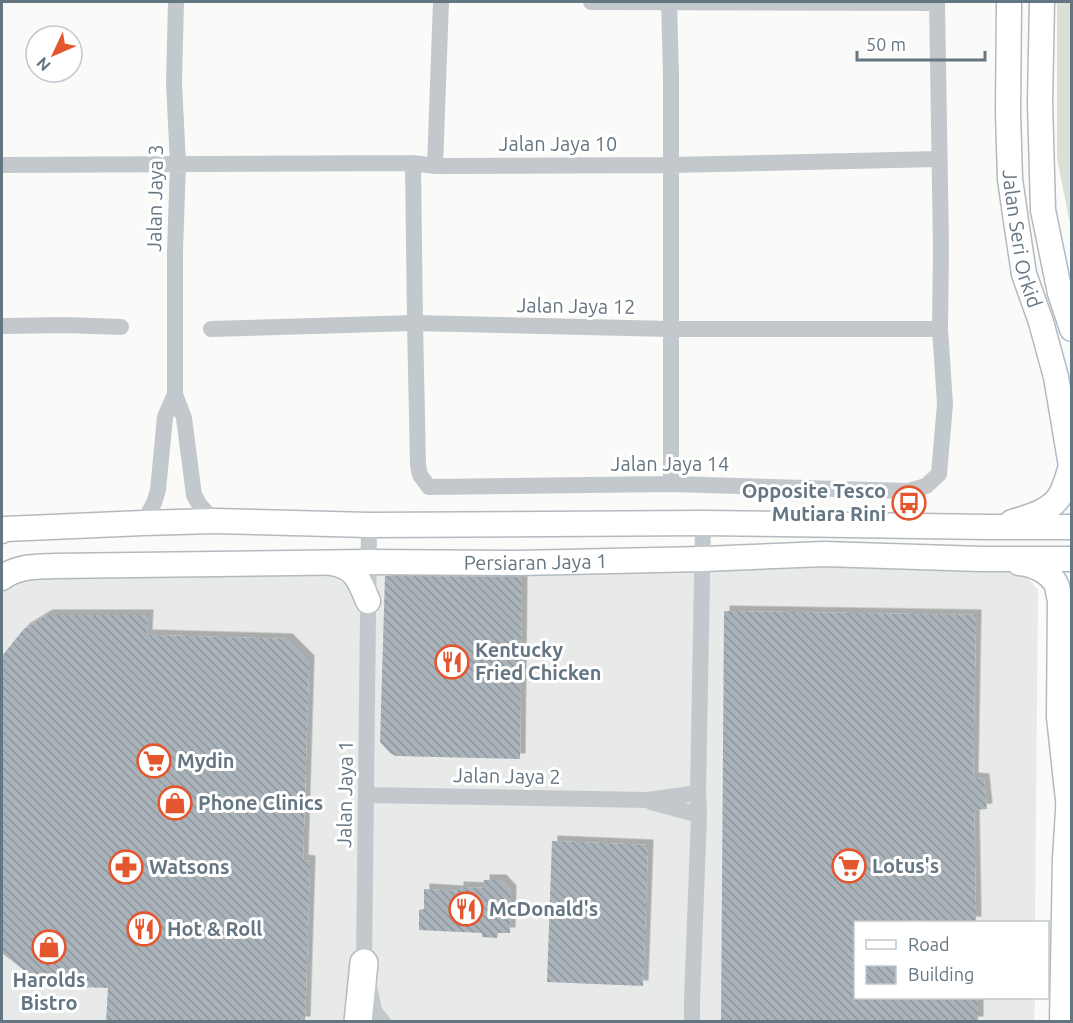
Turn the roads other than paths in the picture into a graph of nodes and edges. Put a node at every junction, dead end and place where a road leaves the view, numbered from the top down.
1 (176, 2) edge
2 (441, 2) edge
3 (591, 2) edge
4 (669, 2) edge
5 (937, 2) edge
6 (1010, 2) edge
7 (1042, 2) edge
8 (939, 159) junction
9 (413, 163) junction
10 (178, 164) junction
11 (2, 165) edge
12 (670, 165) junction
13 (435, 166) junction
14 (415, 323) junction
15 (2, 326) edge
16 (121, 327) dead end
17 (211, 329) dead end
18 (671, 329) junction
19 (940, 329) junction
20 (1071, 329) edge
21 (175, 394) junction
22 (1071, 466) edge
23 (1071, 472) edge
24 (671, 484) junction
25 (214, 521) junction
26 (143, 523) junction
27 (703, 523) junction
28 (369, 525) junction
29 (989, 527) junction
30 (1071, 527) edge
31 (2, 531) edge
32 (703, 559) junction
33 (982, 559) junction
34 (1071, 559) edge
35 (326, 562) junction
36 (368, 562) junction
37 (2, 578) edge
38 (368, 601) junction
39 (1071, 726) edge
40 (698, 793) junction
41 (366, 795) junction
42 (647, 800) junction
43 (1069, 809) junction
44 (699, 815) junction
45 (364, 963) junction
46 (358, 1022) edge
47 (383, 1022) edge
48 (692, 1022) edge
49 (1062, 1022) edge

1 - 10 street, Jalan Jaya 3
2 - 13 street
3 - 4 street
4 - 5 street
4 - 12 street
5 - 8 street
6 - 22 main road, Jalan Seri Orkid
7 - 20 main road, Jalan Seri Orkid
8 - 12 street, Jalan Jaya 10
8 - 19 street
9 - 10 street, Jalan Jaya 10
9 - 13 street, Jalan Jaya 10
9 - 14 street
10 - 11 street, Jalan Jaya 10
10 - 21 street, Jalan Jaya 3
12 - 13 street, Jalan Jaya 10
12 - 18 street
14 - 17 street, Jalan Jaya 12
14 - 18 street, Jalan Jaya 12
14 - 24 street, Jalan Jaya 14
15 - 16 street
18 - 19 street, Jalan Jaya 12
18 - 24 street
19 - 24 street, Jalan Jaya 14
21 - 25 street
21 - 26 street
22 - 23 main road, Jalan Seri Orkid
22 - 29 main road
25 - 26 main road, Persiaran Jaya 1
25 - 28 main road, Persiaran Jaya 1
26 - 31 main road, Persiaran Jaya 1
27 - 28 main road, Persiaran Jaya 1
27 - 29 main road, Persiaran Jaya 1
27 - 32 street
28 - 36 street, Jalan Jaya 1
29 - 30 main road, Persiaran Jaya 1
32 - 33 main road, Persiaran Jaya 1
32 - 36 main road, Persiaran Jaya 1
32 - 40 street
33 - 34 main road, Persiaran Jaya 1
33 - 43 main road
35 - 36 main road, Persiaran Jaya 1
35 - 37 main road, Persiaran Jaya 1
35 - 38 main road
36 - 38 street, Jalan Jaya 1
38 - 41 street, Jalan Jaya 1
39 - 43 main road
40 - 42 street, Jalan Jaya 2
40 - 44 street
41 - 42 street, Jalan Jaya 2
41 - 45 street, Jalan Jaya 1
42 - 44 street, Jalan Jaya 2
43 - 49 main road
44 - 48 street
45 - 46 main road
45 - 47 street, Jalan Jaya 1

